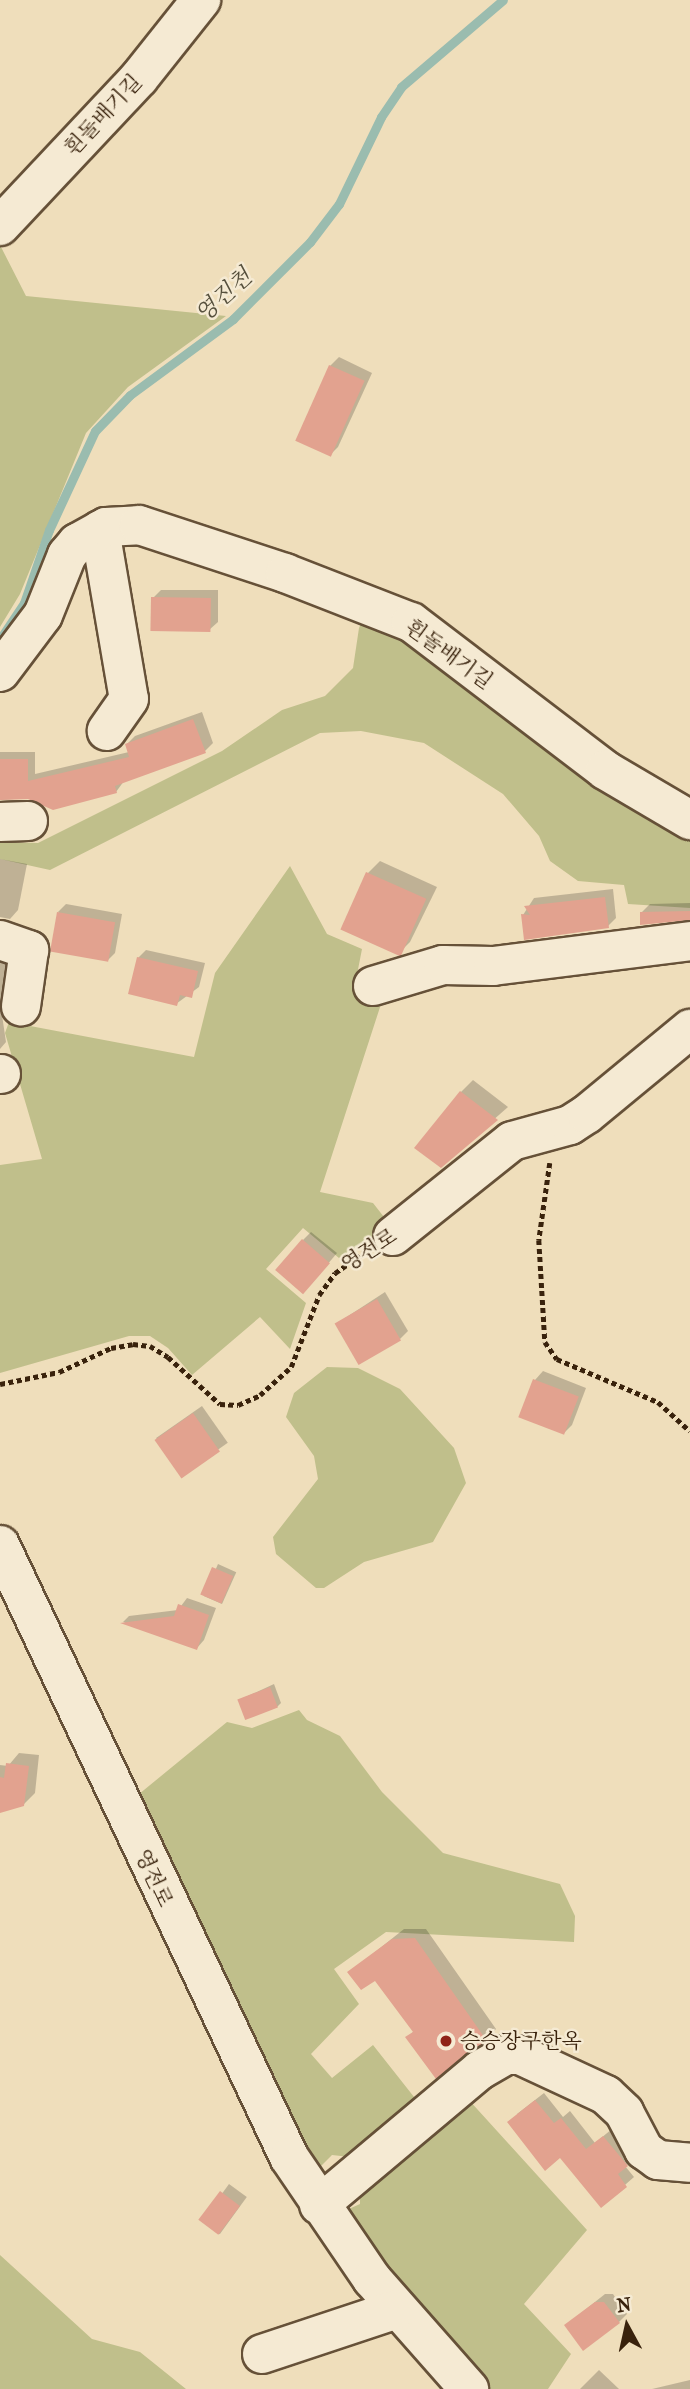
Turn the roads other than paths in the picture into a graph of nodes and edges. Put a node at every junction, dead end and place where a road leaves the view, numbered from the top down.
1 (201, 0) edge
2 (0, 226) edge
3 (100, 530) junction
4 (0, 672) edge
5 (107, 731) dead end
6 (690, 820) edge
7 (0, 940) edge
8 (690, 941) edge
9 (373, 986) dead end
10 (22, 1006) dead end
11 (690, 1029) edge
12 (393, 1236) road end
13 (0, 1545) edge
14 (690, 2163) edge
15 (319, 2205) junction
16 (397, 2309) junction
17 (261, 2354) dead end
18 (469, 2389) edge

1 - 2 street, 흰돌배기길
3 - 4 street, 흰돌배기길
3 - 5 street
3 - 6 street, 흰돌배기길
7 - 10 street
8 - 9 street
11 - 12 street, 영전로
13 - 15 street, 영전로
14 - 15 street
15 - 16 street, 영전로
16 - 17 street
16 - 18 street, 영전로

